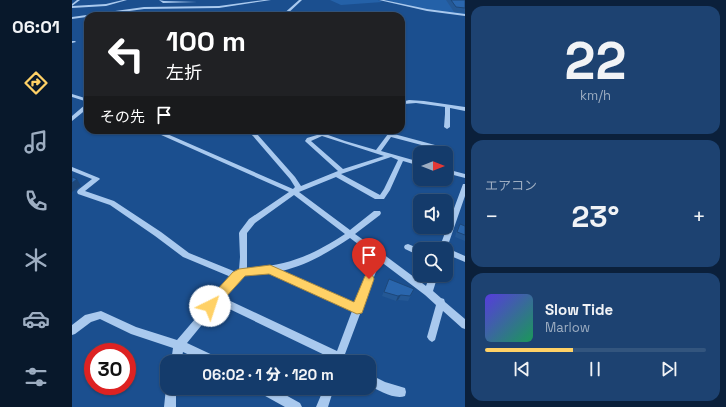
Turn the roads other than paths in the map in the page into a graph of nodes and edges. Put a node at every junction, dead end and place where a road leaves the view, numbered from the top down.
1 (79, 0) edge
2 (126, 0) edge
3 (160, 0) edge
4 (270, 0) edge
5 (300, 0) edge
6 (380, 0) edge
7 (196, 1) edge
8 (106, 5) junction
9 (72, 6) edge
10 (194, 9) junction
11 (110, 12) edge
12 (122, 12) edge
13 (287, 12) edge
14 (465, 15) edge
15 (84, 17) edge
16 (72, 18) edge
17 (72, 94) edge
18 (84, 99) edge
19 (405, 102) edge
20 (447, 106) junction
21 (84, 108) edge
22 (465, 109) edge
23 (72, 119) edge
24 (445, 123) dead end
25 (162, 134) edge
26 (254, 134) edge
27 (390, 134) edge
28 (398, 134) edge
29 (320, 135) joint
30 (433, 146) dead end
31 (377, 152) junction
32 (389, 156) junction
33 (401, 159) junction
34 (413, 162) edge
35 (72, 169) edge
36 (339, 173) junction
37 (453, 173) edge
38 (465, 176) edge
39 (465, 186) edge
40 (294, 192) junction
41 (377, 213) dead end
42 (352, 234) junction
43 (445, 242) edge
44 (408, 247) dead end
45 (413, 250) edge
46 (379, 254) junction
47 (453, 254) edge
48 (465, 259) edge
49 (270, 269) junction
50 (240, 274) junction
51 (432, 282) edge
52 (428, 292) junction
53 (217, 299) junction
54 (440, 302) junction
55 (357, 309) junction
56 (465, 325) edge
57 (72, 331) edge
58 (432, 336) dead end
59 (179, 345) junction
60 (177, 355) edge
61 (200, 355) edge
62 (329, 355) edge
63 (341, 355) edge
64 (376, 383) edge
65 (401, 392) dead end
66 (171, 395) edge
67 (275, 395) edge
68 (326, 395) edge
69 (170, 407) edge
70 (296, 407) edge
71 (322, 407) edge

1 - 9 street
2 - 8 street
3 - 7 street
4 - 10 street
5 - 13 street
6 - 14 street
7 - 10 street
8 - 9 street
8 - 11 street
10 - 12 street
15 - 16 street
17 - 18 street
19 - 20 street
20 - 22 street
20 - 24 street
21 - 23 street
25 - 40 street
26 - 40 street
27 - 31 street
28 - 30 street
29 - 31 street
29 - 36 street
31 - 32 street
32 - 33 street
32 - 36 street
33 - 34 street
33 - 36 street
35 - 50 street
36 - 40 street
37 - 38 street
39 - 43 street
40 - 42 street
40 - 50 street
41 - 42 street
42 - 46 street
42 - 49 street
44 - 45 street
46 - 52 street
46 - 55 street
47 - 48 street
49 - 50 street
49 - 55 street
50 - 53 street
51 - 52 street
52 - 54 street
53 - 59 street
53 - 62 street
54 - 56 street
54 - 58 street
55 - 63 street
57 - 59 street
59 - 60 street
59 - 61 street
64 - 65 street
66 - 69 street
67 - 70 street
68 - 71 street

